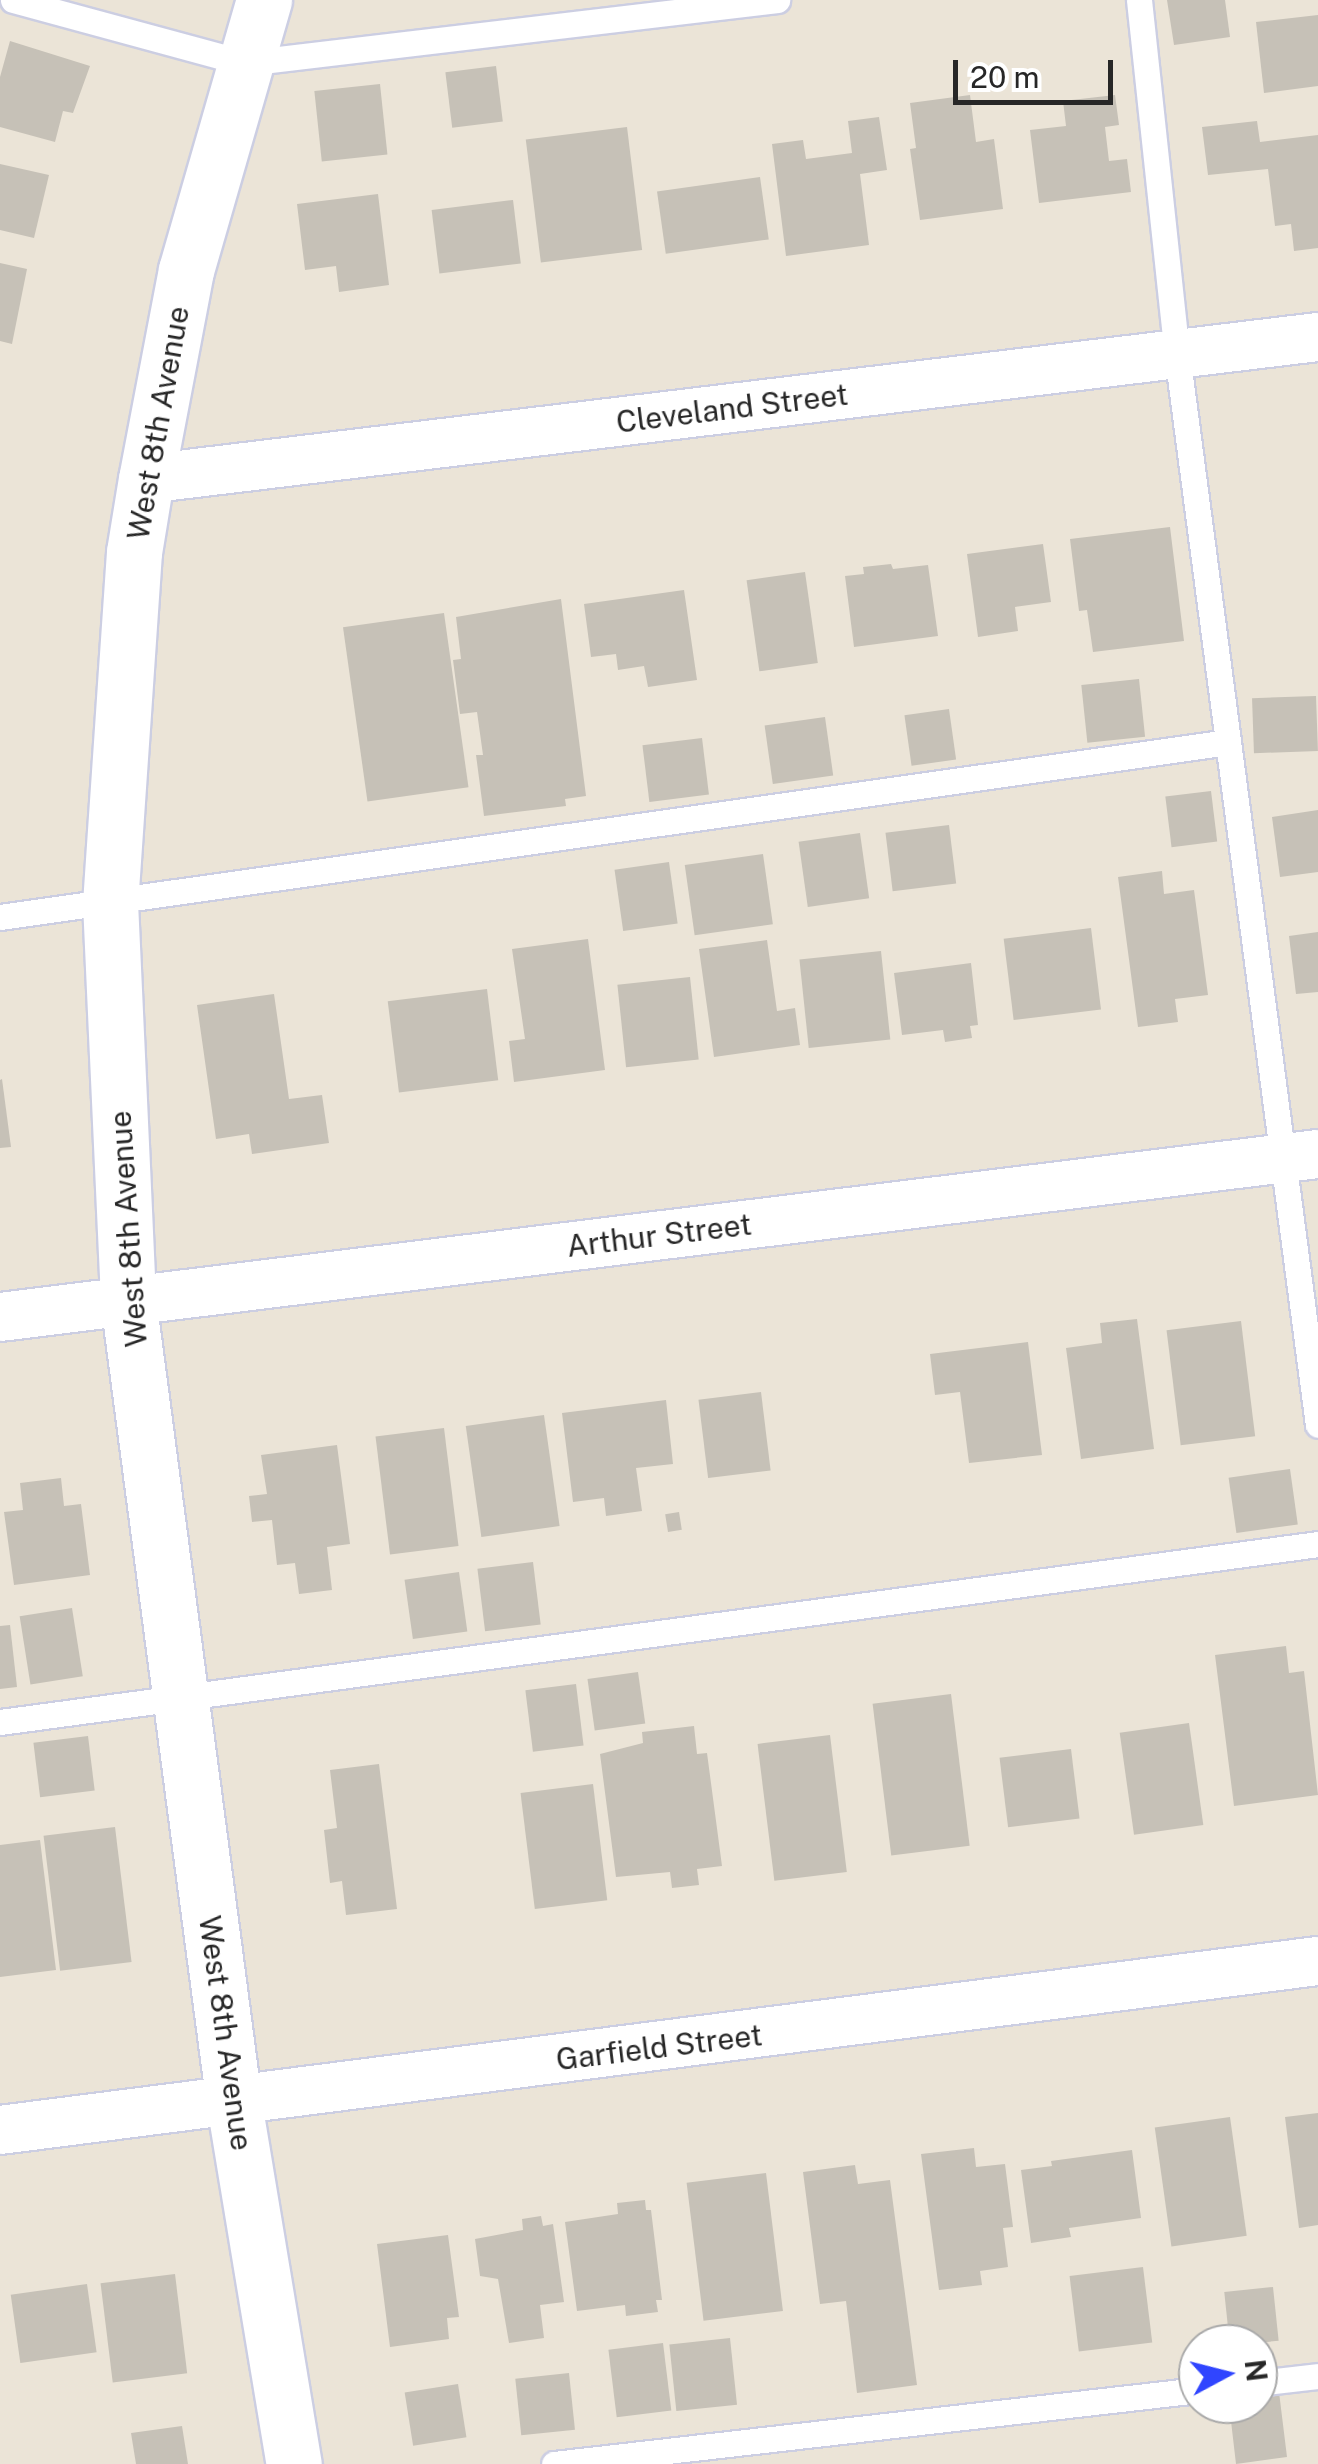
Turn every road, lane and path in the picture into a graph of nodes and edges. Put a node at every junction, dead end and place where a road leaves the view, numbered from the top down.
1 (13, 0) edge
2 (264, 0) edge
3 (777, 0) edge
4 (1139, 0) edge
5 (245, 64) junction
6 (1318, 337) edge
7 (1177, 354) junction
8 (146, 479) junction
9 (1228, 742) junction
10 (110, 902) junction
11 (0, 917) edge
12 (1300, 1156) edge
13 (128, 1300) junction
14 (0, 1317) edge
15 (1318, 1425) edge
16 (1318, 1544) edge
17 (181, 1698) junction
18 (0, 1722) edge
19 (1318, 1960) edge
20 (234, 2103) junction
21 (0, 2130) edge
22 (1318, 2376) edge
23 (1278, 2381) edge
24 (1178, 2392) edge
25 (294, 2464) edge
26 (554, 2464) edge

1 - 5 lane
2 - 5 street, West 8th Avenue
3 - 5 lane
4 - 7 lane
5 - 8 street, West 8th Avenue
6 - 7 street, Cleveland Street
7 - 8 street, Cleveland Street
7 - 9 lane
8 - 10 street, West 8th Avenue
9 - 10 lane
9 - 12 lane
10 - 11 lane
10 - 13 street, West 8th Avenue
12 - 13 street, Arthur Street
12 - 15 lane
13 - 14 street, Arthur Street
13 - 17 street, West 8th Avenue
16 - 17 lane
17 - 18 lane
17 - 20 street, West 8th Avenue
19 - 20 street, Garfield Street
20 - 21 street, Garfield Street
20 - 25 street, West 8th Avenue
22 - 23 lane
24 - 26 lane

